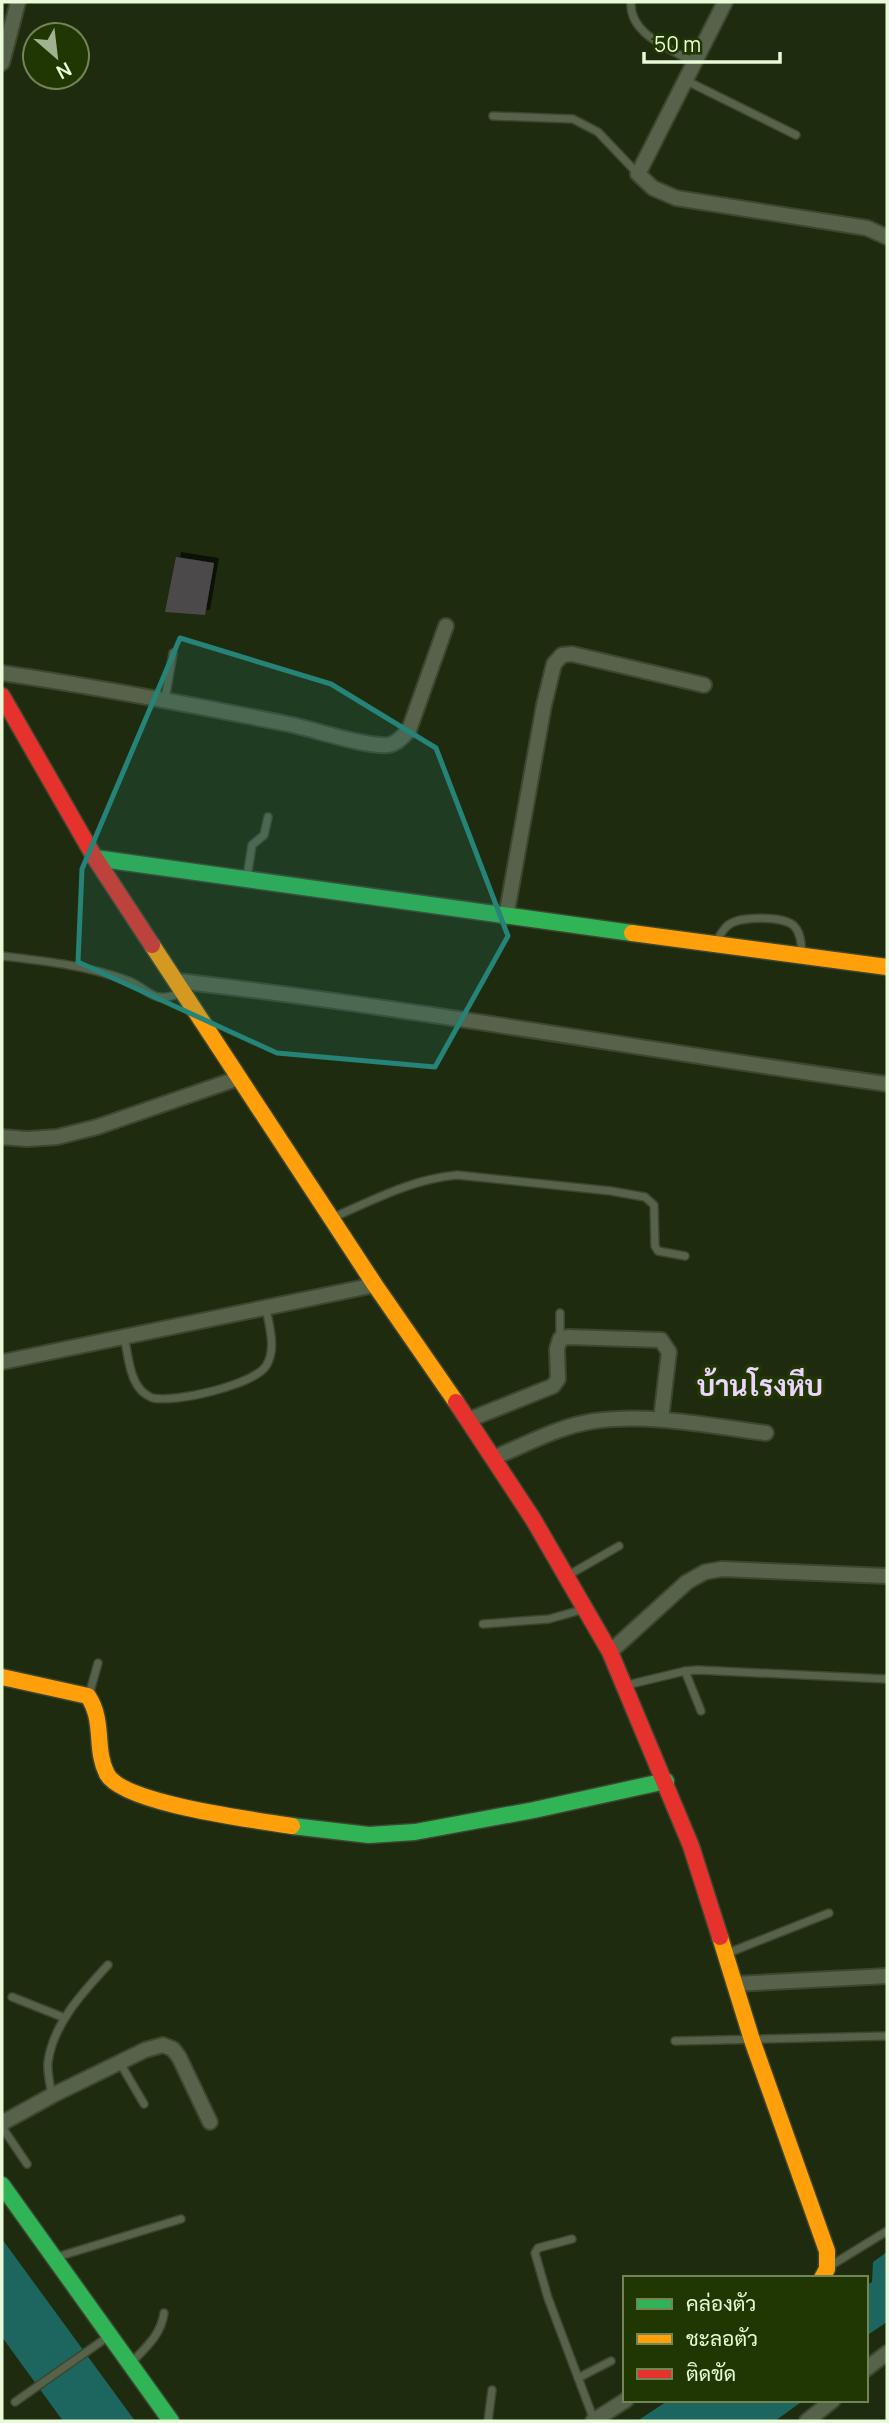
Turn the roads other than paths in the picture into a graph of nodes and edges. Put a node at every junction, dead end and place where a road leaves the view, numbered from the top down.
1 (18, 2) edge
2 (631, 2) edge
3 (725, 2) edge
4 (693, 62) junction
5 (2, 63) edge
6 (684, 80) junction
7 (493, 116) dead end
8 (796, 135) dead end
9 (643, 162) junction
10 (887, 237) edge
11 (446, 626) dead end
12 (173, 653) dead end
13 (2, 673) edge
14 (704, 685) dead end
15 (2, 696) edge
16 (165, 700) junction
17 (268, 817) dead end
18 (95, 858) junction
19 (246, 881) junction
20 (506, 917) junction
21 (714, 945) junction
22 (2, 956) edge
23 (803, 957) junction
24 (887, 967) edge
25 (181, 986) junction
26 (239, 1078) junction
27 (887, 1084) edge
28 (2, 1137) edge
29 (332, 1218) junction
30 (685, 1255) dead end
31 (375, 1284) junction
32 (266, 1307) junction
33 (560, 1313) dead end
34 (124, 1336) junction
35 (560, 1339) junction
36 (2, 1362) edge
37 (661, 1419) junction
38 (468, 1420) junction
39 (766, 1433) dead end
40 (493, 1458) junction
41 (619, 1546) dead end
42 (887, 1576) edge
43 (567, 1577) junction
44 (585, 1609) junction
45 (483, 1624) dead end
46 (610, 1652) junction
47 (98, 1663) dead end
48 (685, 1671) junction
49 (2, 1678) edge
50 (887, 1679) edge
51 (626, 1686) junction
52 (88, 1696) junction
53 (701, 1711) dead end
54 (666, 1781) junction
55 (828, 1913) dead end
56 (724, 1954) junction
57 (108, 1965) dead end
58 (887, 1976) edge
59 (734, 1984) junction
60 (12, 1997) dead end
61 (65, 2018) junction
62 (887, 2036) edge
63 (752, 2040) junction
64 (675, 2041) dead end
65 (119, 2063) junction
66 (52, 2095) junction
67 (144, 2104) dead end
68 (210, 2122) dead end
69 (2, 2125) edge
70 (27, 2164) dead end
71 (2, 2185) edge
72 (181, 2219) dead end
73 (887, 2231) edge
74 (572, 2239) dead end
75 (53, 2258) junction
76 (824, 2273) edge
77 (164, 2313) dead end
78 (109, 2336) junction
79 (887, 2353) edge
80 (611, 2361) dead end
81 (130, 2365) junction
82 (868, 2367) edge
83 (578, 2378) junction
84 (492, 2390) dead end
85 (15, 2402) dead end
86 (623, 2402) edge
87 (831, 2402) edge
88 (171, 2421) edge
89 (488, 2421) edge
90 (594, 2421) edge
91 (807, 2421) edge

1 - 5 street
2 - 4 lane
3 - 4 street
4 - 6 street
6 - 8 lane
6 - 9 street
7 - 9 lane
9 - 10 street
11 - 16 street
12 - 16 lane
13 - 16 street
14 - 20 street
15 - 18 street
17 - 19 lane
18 - 19 street
18 - 25 street
19 - 20 street
20 - 21 street
21 - 23 street
21 - 23 lane
22 - 25 lane
23 - 24 street
25 - 26 street
25 - 27 street
26 - 28 street
26 - 29 street
29 - 30 lane
29 - 31 street
31 - 32 street
31 - 38 street
32 - 34 street
32 - 34 lane
33 - 35 lane
34 - 36 street
35 - 37 street
35 - 38 street
37 - 39 street
37 - 40 street
38 - 40 street
40 - 43 street
41 - 43 lane
42 - 46 street
43 - 44 street
44 - 45 lane
44 - 46 street
46 - 51 street
47 - 52 lane
48 - 50 lane
48 - 51 lane
48 - 53 lane
49 - 52 street
51 - 54 street
52 - 54 street
54 - 56 street
55 - 56 lane
56 - 59 street
57 - 61 lane
58 - 59 street
59 - 63 street
60 - 61 lane
61 - 66 lane
62 - 63 lane
63 - 64 lane
63 - 76 street
65 - 66 street
65 - 67 lane
65 - 68 street
66 - 69 street
69 - 70 lane
71 - 75 street
72 - 75 lane
73 - 76 lane
74 - 83 lane
75 - 78 street
77 - 81 lane
78 - 81 street
78 - 85 lane
79 - 82 street
80 - 83 lane
81 - 88 street
83 - 90 lane
84 - 89 lane
86 - 90 street
87 - 91 street

